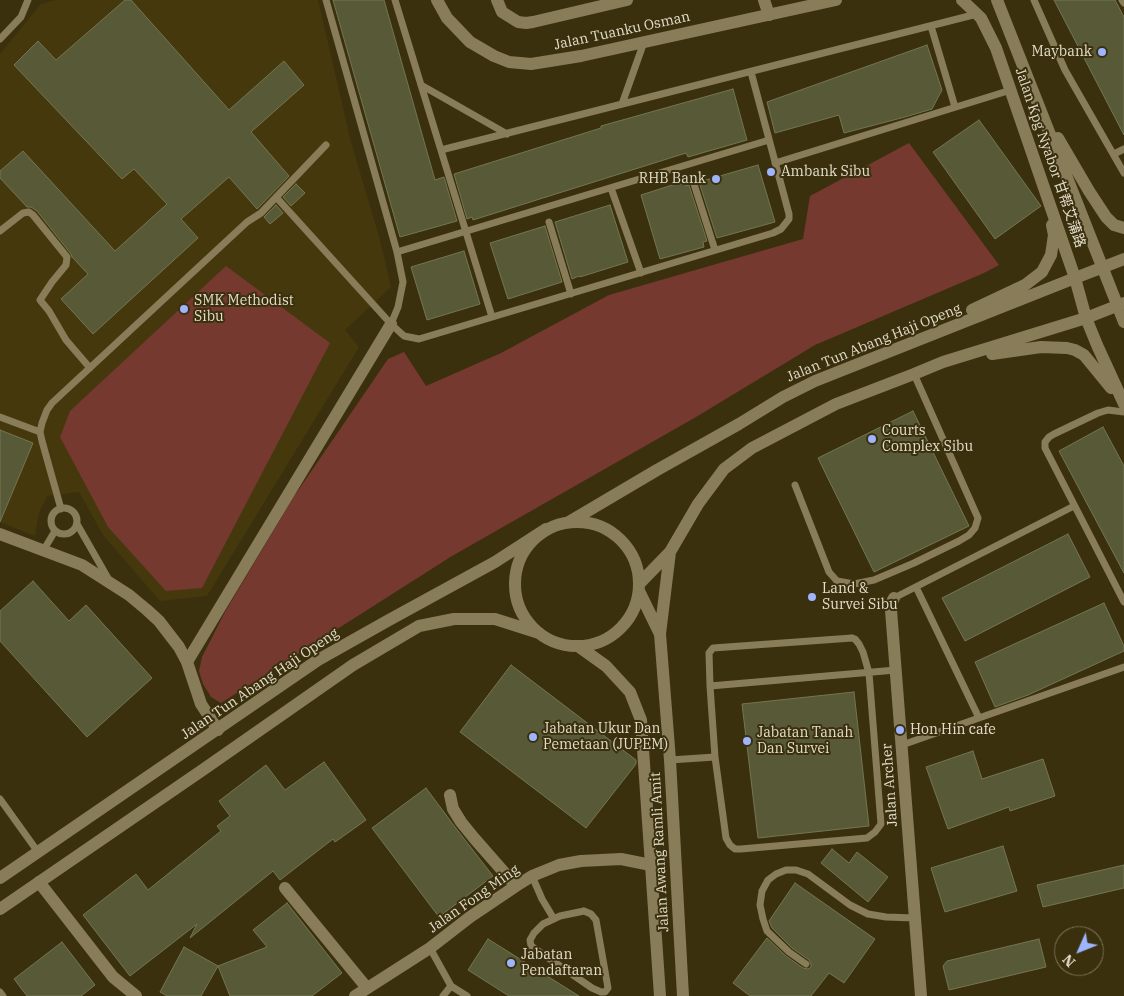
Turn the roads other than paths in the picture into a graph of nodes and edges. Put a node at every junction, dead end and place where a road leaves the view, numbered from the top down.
1 (28, 0) edge
2 (326, 0) edge
3 (395, 0) edge
4 (437, 0) edge
5 (496, 0) edge
6 (764, 0) edge
7 (836, 0) edge
8 (962, 0) edge
9 (997, 0) edge
10 (1034, 0) edge
11 (618, 1) edge
12 (977, 14) junction
13 (769, 15) junction
14 (931, 26) junction
15 (0, 39) edge
16 (644, 42) junction
17 (751, 72) junction
18 (421, 85) junction
19 (1010, 90) junction
20 (1038, 103) junction
21 (622, 104) junction
22 (955, 107) junction
23 (507, 134) junction
24 (769, 140) junction
25 (326, 146) dead end
26 (1124, 149) edge
27 (441, 150) junction
28 (1114, 154) junction
29 (775, 162) junction
30 (1124, 173) edge
31 (694, 184) dead end
32 (1043, 185) junction
33 (611, 188) junction
34 (276, 197) junction
35 (549, 222) dead end
36 (1124, 228) edge
37 (0, 231) edge
38 (466, 232) junction
39 (715, 250) junction
40 (397, 252) junction
41 (1124, 260) edge
42 (1102, 267) junction
43 (641, 273) junction
44 (1075, 278) junction
45 (571, 294) junction
46 (1120, 304) edge
47 (492, 317) junction
48 (1086, 318) junction
49 (1124, 322) edge
50 (391, 324) junction
51 (878, 356) junction
52 (943, 362) junction
53 (90, 368) junction
54 (914, 374) junction
55 (1124, 406) edge
56 (0, 417) edge
57 (40, 432) junction
58 (795, 485) dead end
59 (1074, 506) junction
60 (61, 509) junction
61 (570, 522) junction
62 (77, 524) junction
63 (546, 529) junction
64 (56, 531) junction
65 (0, 534) edge
66 (43, 550) junction
67 (670, 552) junction
68 (111, 584) junction
69 (639, 587) junction
70 (916, 587) junction
71 (894, 598) joint
72 (1124, 602) edge
73 (539, 633) junction
74 (660, 634) junction
75 (578, 646) junction
76 (187, 662) junction
77 (1124, 668) edge
78 (896, 670) junction
79 (869, 672) junction
80 (710, 686) junction
81 (979, 718) junction
82 (218, 730) junction
83 (902, 745) junction
84 (715, 757) junction
85 (670, 760) junction
86 (450, 794) dead end
87 (0, 799) edge
88 (38, 852) junction
89 (651, 865) junction
90 (532, 876) junction
91 (0, 878) edge
92 (39, 882) junction
93 (516, 886) junction
94 (285, 888) dead end
95 (0, 909) edge
96 (915, 918) junction
97 (554, 919) junction
98 (430, 948) junction
99 (806, 964) dead end
100 (450, 986) junction
101 (367, 988) junction
102 (0, 992) edge
103 (3, 996) edge
104 (136, 996) edge
105 (355, 996) edge
106 (443, 996) edge
107 (467, 996) edge
108 (660, 996) edge
109 (683, 996) edge
110 (921, 996) edge

1 - 15 lane
2 - 40 lane
3 - 18 lane
4 - 16 main road, Jalan Tuanku Osman
5 - 11 main road
6 - 13 main road
7 - 13 main road, Jalan Tuanku Osman
8 - 12 main road, Jalan Kpg Nyabor 甘帮艾蒲路
9 - 20 main road, Jalan Kpg Nyabor 甘帮艾蒲路
10 - 28 lane
12 - 14 lane
12 - 19 main road, Jalan Kpg Nyabor 甘帮艾蒲路
13 - 16 main road, Jalan Tuanku Osman
14 - 17 lane
14 - 22 lane
16 - 21 lane
17 - 21 lane
17 - 24 lane
18 - 23 lane
18 - 27 lane
19 - 22 lane
19 - 32 main road, Jalan Kpg Nyabor 甘帮艾蒲路
20 - 36 main road
20 - 42 main road, Jalan Kpg Nyabor 甘帮艾蒲路
21 - 23 lane
22 - 29 lane
23 - 27 lane
24 - 29 lane
24 - 33 lane
25 - 34 lane
26 - 28 lane
27 - 38 lane
28 - 30 lane
29 - 39 lane
31 - 39 lane
32 - 44 main road, Jalan Kpg Nyabor 甘帮艾蒲路
32 - 51 main road
33 - 38 lane
33 - 43 lane
34 - 50 lane
34 - 53 lane
35 - 45 lane
37 - 53 lane
38 - 40 lane
38 - 47 lane
39 - 43 lane
40 - 50 lane
41 - 42 main road, Jalan Tun Abang Haji Openg
42 - 44 main road, Jalan Tun Abang Haji Openg
42 - 46 main road, Jalan Kpg Nyabor 甘帮艾蒲路
43 - 45 lane
44 - 48 main road, Jalan Kpg Nyabor 甘帮艾蒲路
44 - 51 main road, Jalan Tun Abang Haji Openg
45 - 47 lane
46 - 48 main road
46 - 49 main road, Jalan Kpg Nyabor 甘帮艾蒲路
47 - 50 lane
48 - 52 main road
48 - 55 main road, Jalan Kpg Nyabor 甘帮艾蒲路
50 - 76 main road
51 - 61 main road, Jalan Tun Abang Haji Openg
52 - 54 main road
52 - 55 main road
53 - 57 lane
54 - 58 lane
54 - 67 main road
55 - 59 lane
56 - 57 lane
57 - 60 lane
59 - 70 lane, Jalan Archer
59 - 72 lane
60 - 62 lane
60 - 64 lane
61 - 63 main road
61 - 69 main road
62 - 64 lane
62 - 68 lane
63 - 73 main road
63 - 82 main road, Jalan Tun Abang Haji Openg
64 - 66 lane
65 - 66 main road
66 - 68 main road
67 - 69 main road
67 - 74 main road
68 - 76 main road
69 - 74 main road, Jalan Awang Ramli Amit
69 - 75 main road
70 - 71 lane, Jalan Archer
70 - 81 lane
71 - 78 main road, Jalan Archer
73 - 75 main road
73 - 92 main road
74 - 85 main road, Jalan Awang Ramli Amit
75 - 89 main road, Jalan Awang Ramli Amit
76 - 82 main road
77 - 81 lane
78 - 79 lane
78 - 83 main road, Jalan Archer
79 - 80 lane
79 - 80 lane
79 - 84 lane
80 - 84 lane
81 - 83 lane
82 - 88 main road, Jalan Tun Abang Haji Openg
83 - 96 main road, Jalan Archer
84 - 85 lane
85 - 109 main road, Jalan Awang Ramli Amit
86 - 93 main road
87 - 88 lane
88 - 91 main road, Jalan Tun Abang Haji Openg
89 - 90 main road, Jalan Fong Ming
89 - 108 main road, Jalan Awang Ramli Amit
90 - 93 main road, Jalan Fong Ming
90 - 97 lane
92 - 95 main road
92 - 104 main road
93 - 98 main road, Jalan Fong Ming
94 - 101 main road
96 - 99 lane
96 - 110 main road, Jalan Archer
97 - 97 lane
98 - 100 lane
98 - 101 main road, Jalan Fong Ming
100 - 106 lane
100 - 107 lane
101 - 105 main road, Jalan Fong Ming
102 - 103 lane

